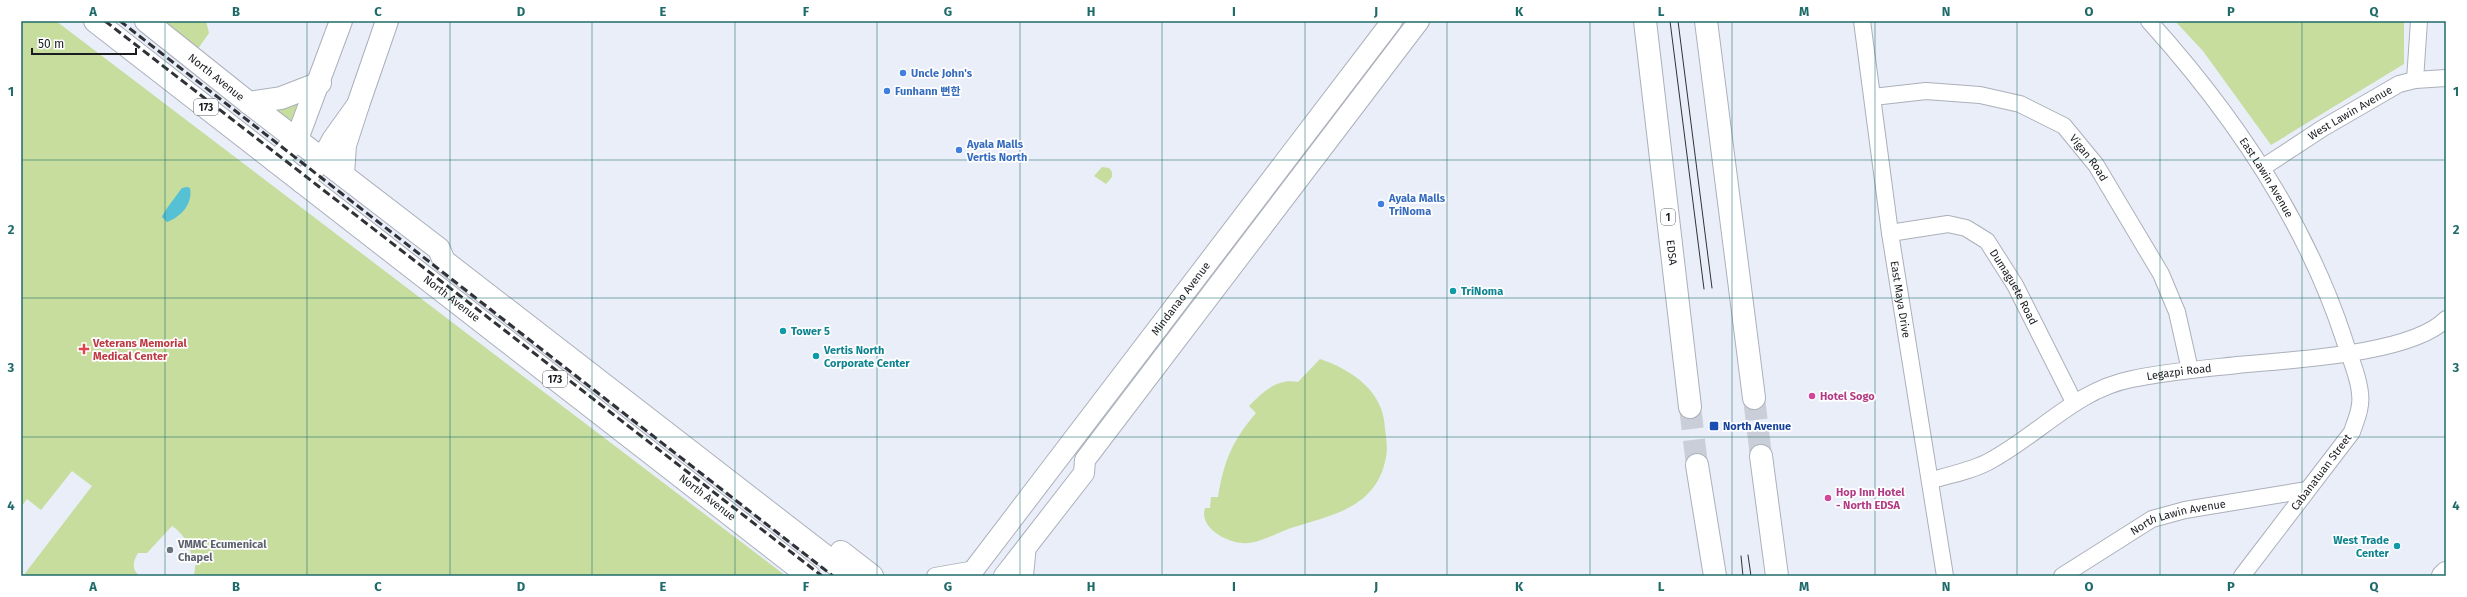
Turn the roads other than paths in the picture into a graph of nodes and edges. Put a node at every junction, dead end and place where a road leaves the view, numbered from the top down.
1 (95, 21) edge
2 (146, 21) edge
3 (341, 21) edge
4 (387, 21) edge
5 (1392, 21) edge
6 (1419, 21) edge
7 (1706, 21) edge
8 (1862, 21) edge
9 (2149, 21) edge
10 (2419, 21) edge
11 (1644, 23) edge
12 (2446, 78) edge
13 (2415, 80) junction
14 (320, 83) junction
15 (1873, 97) junction
16 (249, 103) junction
17 (358, 105) junction
18 (297, 139) junction
19 (323, 158) junction
20 (276, 162) junction
21 (2262, 168) junction
22 (343, 174) junction
23 (302, 182) junction
24 (1890, 233) junction
25 (439, 249) junction
26 (2446, 319) edge
27 (2349, 354) junction
28 (2190, 370) junction
29 (588, 372) junction
30 (627, 391) junction
31 (1754, 398) tunnel mouth
32 (2074, 402) junction
33 (1690, 407) tunnel mouth
34 (1761, 456) tunnel mouth
35 (1697, 465) tunnel mouth
36 (1931, 480) junction
37 (2307, 490) junction
38 (1028, 545) junction
39 (972, 572) edge
40 (2446, 573) edge
41 (868, 575) edge
42 (809, 576) edge
43 (935, 576) edge
44 (1005, 576) edge
45 (1025, 576) edge
46 (1715, 576) edge
47 (1777, 576) edge
48 (1945, 576) edge
49 (2062, 576) edge
50 (2242, 576) edge
51 (2444, 576) edge

1 - 20 main road, North Avenue / 173
2 - 16 main road, North Avenue / 173
3 - 14 main road
4 - 17 main road
5 - 39 street, Mindanao Avenue
6 - 38 street, Mindanao Avenue
7 - 31 main road
8 - 15 street, East Maya Drive
9 - 21 street, East Lawin Avenue
10 - 13 street
11 - 33 main road, EDSA / 1
12 - 13 street, West Lawin Avenue
13 - 21 street, West Lawin Avenue
14 - 16 main road
14 - 18 main road
15 - 24 street, East Maya Drive
15 - 28 street, Vigan Road
16 - 18 main road, North Avenue / 173
17 - 19 main road
17 - 22 main road
18 - 19 main road, North Avenue / 173
18 - 20 main road
19 - 22 main road, North Avenue / 173
19 - 23 main road
20 - 23 main road, North Avenue / 173
21 - 27 street, East Lawin Avenue
22 - 25 main road, North Avenue / 173
23 - 42 main road, North Avenue / 173
24 - 32 street, Dumaguete Road
24 - 36 street, East Maya Drive
25 - 29 main road, North Avenue / 173
25 - 30 main road, North Avenue / 173
26 - 27 street, Legazpi Road
27 - 28 street, Legazpi Road
27 - 37 street, Cabanatuan Street
28 - 32 street, Legazpi Road
29 - 30 main road
29 - 30 main road, North Avenue / 173
30 - 41 main road, North Avenue / 173
32 - 36 street, Legazpi Road
34 - 47 main road
35 - 46 main road
36 - 48 street, East Maya Drive
37 - 49 street, North Lawin Avenue
37 - 50 street, Cabanatuan Street
38 - 44 street, Mindanao Avenue
38 - 45 street
39 - 43 street
40 - 51 main road

